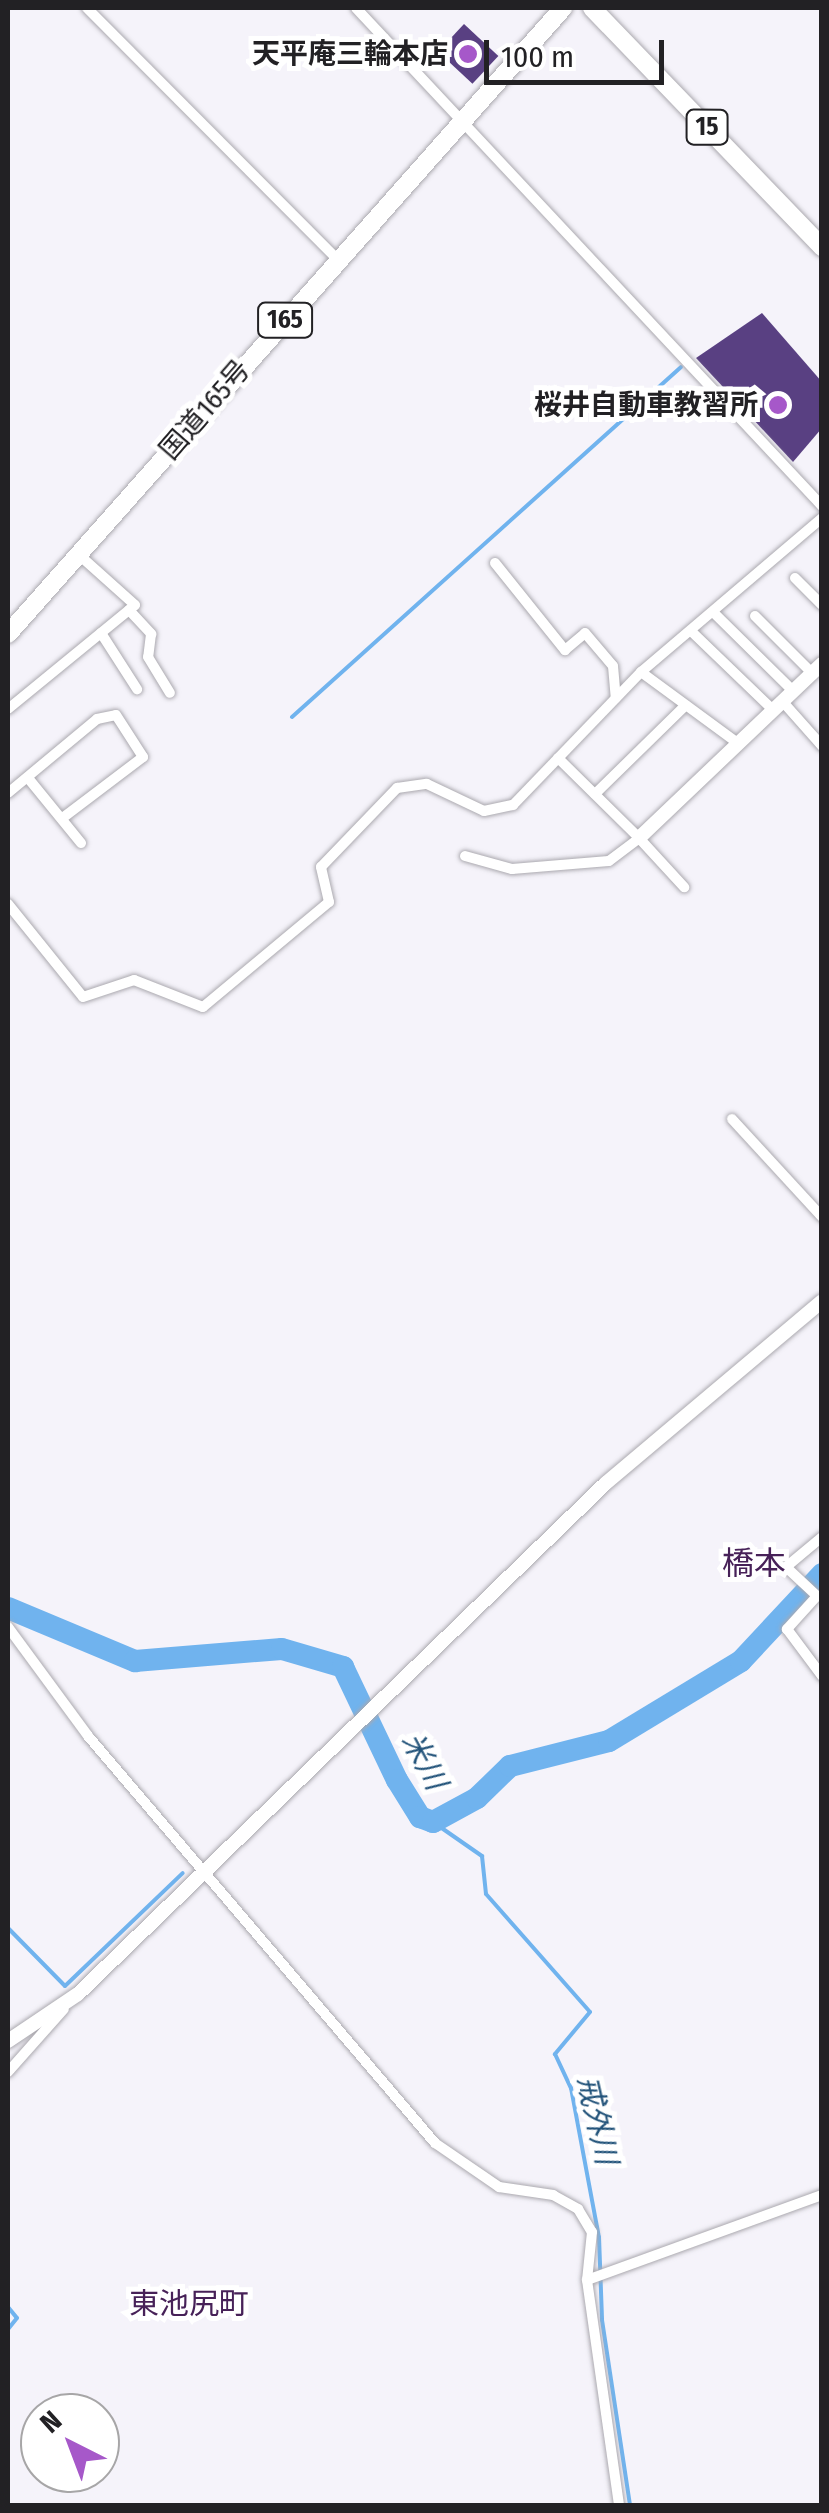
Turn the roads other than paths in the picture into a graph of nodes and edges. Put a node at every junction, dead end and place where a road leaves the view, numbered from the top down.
1 (87, 8) edge
2 (356, 8) edge
3 (564, 8) edge
4 (592, 8) edge
5 (461, 124) junction
6 (822, 247) edge
7 (338, 260) junction
8 (822, 506) edge
9 (822, 518) edge
10 (78, 554) junction
11 (496, 563) dead end
12 (796, 578) dead end
13 (822, 605) edge
14 (130, 610) junction
15 (714, 613) junction
16 (754, 616) dead end
17 (691, 631) junction
18 (100, 633) junction
19 (8, 634) edge
20 (817, 669) edge
21 (641, 672) junction
22 (137, 689) dead end
23 (170, 693) dead end
24 (616, 698) junction
25 (783, 702) junction
26 (686, 705) junction
27 (8, 709) edge
28 (740, 744) junction
29 (822, 746) edge
30 (558, 758) junction
31 (28, 778) junction
32 (8, 792) edge
33 (594, 794) junction
34 (64, 817) junction
35 (639, 838) junction
36 (80, 843) dead end
37 (465, 856) dead end
38 (684, 887) dead end
39 (8, 904) edge
40 (732, 1119) dead end
41 (822, 1218) edge
42 (822, 1301) edge
43 (822, 1537) edge
44 (819, 1593) edge
45 (8, 1627) edge
46 (822, 1676) edge
47 (204, 1870) junction
48 (78, 1994) junction
49 (8, 2040) edge
50 (8, 2072) edge
51 (822, 2195) edge
52 (586, 2280) junction
53 (619, 2506) edge

1 - 7 street
2 - 5 street
3 - 5 main road, 国道165号 / 165
4 - 6 main road, 15
5 - 7 main road, 国道165号 / 165
5 - 8 street
7 - 10 main road, 国道165号 / 165
9 - 15 street
10 - 14 street
10 - 19 main road, 国道165号 / 165
11 - 24 street
12 - 13 street
14 - 18 street
14 - 23 street
15 - 17 street
15 - 25 street
16 - 20 street
17 - 21 street
17 - 25 street
18 - 22 street
18 - 27 street
20 - 25 street
21 - 24 street
21 - 26 street
24 - 30 street
25 - 28 street
25 - 29 street
26 - 28 street
26 - 33 street
28 - 35 street
30 - 33 street
30 - 39 street
31 - 32 street
31 - 34 street
31 - 34 street
33 - 35 street
34 - 36 street
35 - 37 street
35 - 38 street
40 - 41 street
42 - 47 street
43 - 44 street
44 - 46 street
45 - 47 street
47 - 48 street
47 - 52 street
48 - 49 street
48 - 50 street
51 - 52 street
52 - 53 street

